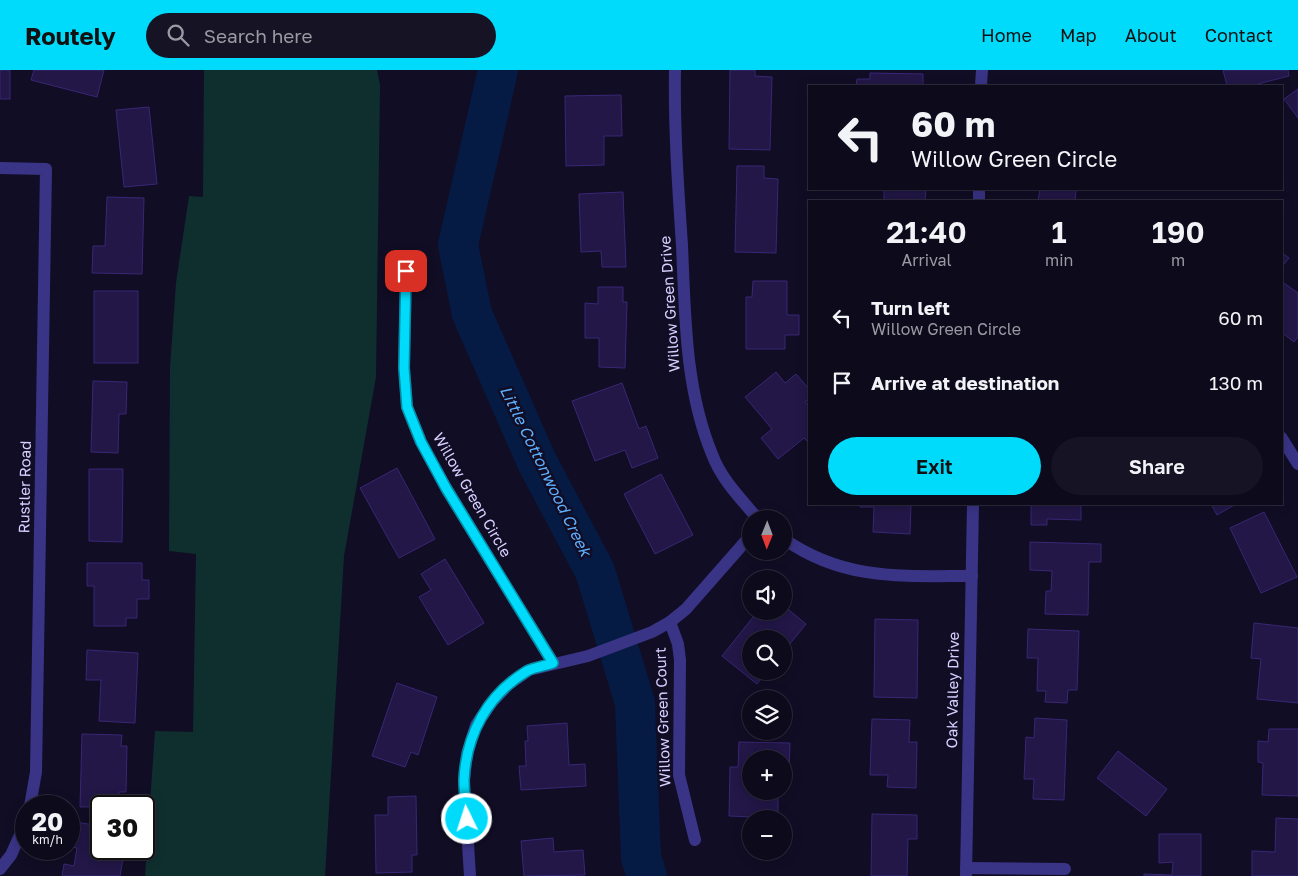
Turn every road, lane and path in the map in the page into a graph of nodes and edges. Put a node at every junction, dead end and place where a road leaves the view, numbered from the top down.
1 (675, 70) edge
2 (982, 70) edge
3 (981, 85) edge
4 (0, 168) edge
5 (406, 271) dead end
6 (1283, 440) edge
7 (1298, 464) edge
8 (973, 505) edge
9 (751, 510) edge
10 (742, 545) edge
11 (792, 545) edge
12 (972, 576) junction
13 (670, 622) junction
14 (553, 663) junction
15 (32, 795) edge
16 (695, 840) dead end
17 (15, 846) edge
18 (0, 869) edge
19 (1065, 869) dead end
20 (966, 872) edge
21 (470, 876) edge

1 - 9 street, Willow Green Drive
2 - 3 street
4 - 15 street, Rustler Road
5 - 14 street, Willow Green Circle
6 - 7 street
8 - 12 street, Oak Valley Drive
10 - 13 street
11 - 12 street
12 - 20 street, Oak Valley Drive
13 - 14 street
13 - 16 street, Willow Green Court
14 - 21 street
17 - 18 street
19 - 20 street

